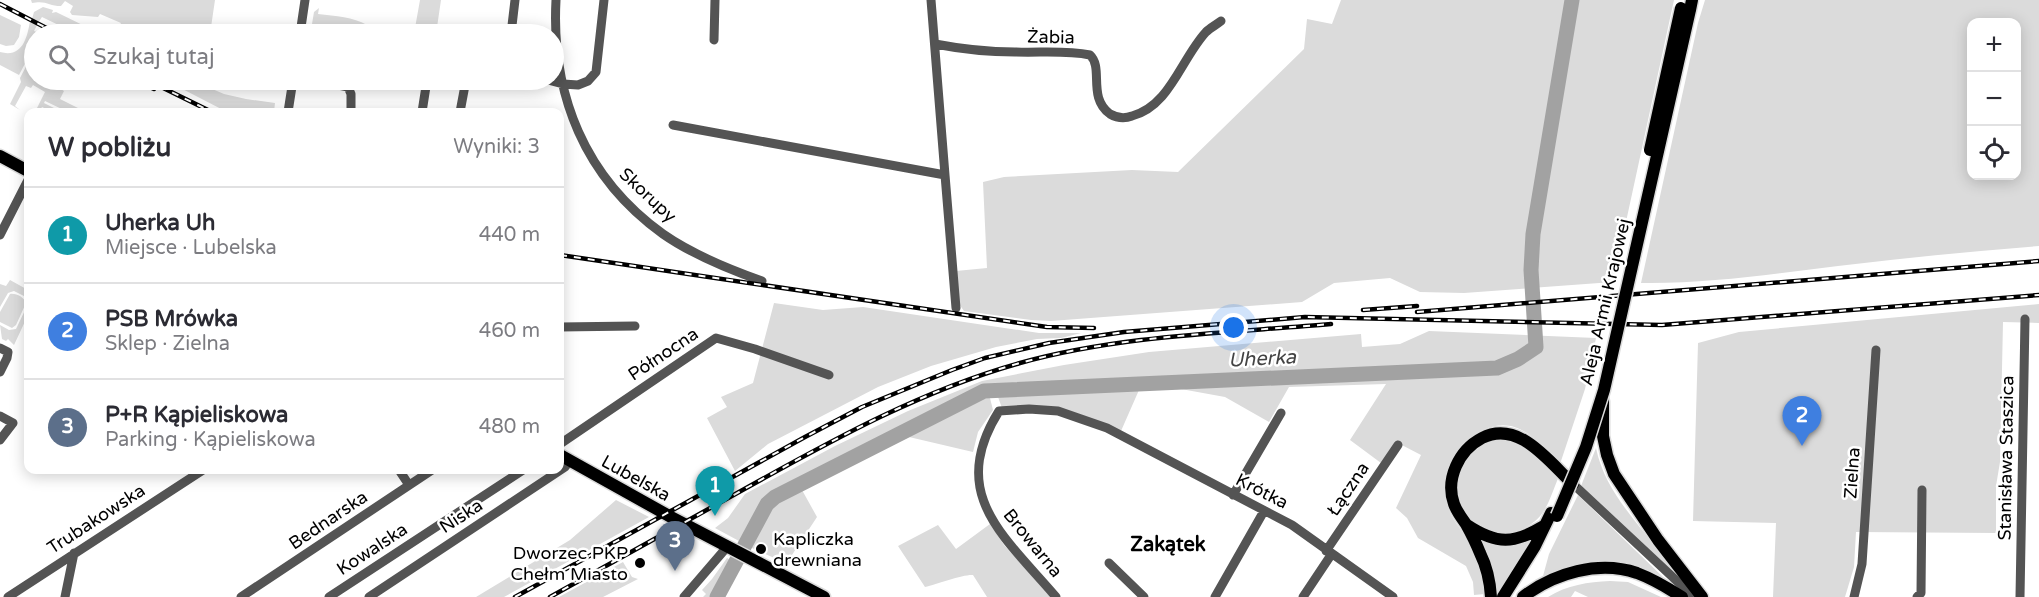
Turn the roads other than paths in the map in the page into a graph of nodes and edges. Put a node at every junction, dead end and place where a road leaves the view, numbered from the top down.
1 (305, 0) edge
2 (515, 0) edge
3 (556, 0) edge
4 (603, 0) edge
5 (715, 0) edge
6 (931, 0) edge
7 (1686, 4) edge
8 (1221, 21) dead end
9 (301, 24) edge
10 (512, 24) edge
11 (556, 24) edge
12 (714, 40) dead end
13 (935, 44) junction
14 (564, 84) edge
15 (564, 88) edge
16 (291, 90) edge
17 (349, 90) edge
18 (425, 90) edge
19 (464, 90) edge
20 (289, 108) edge
21 (351, 108) edge
22 (423, 108) edge
23 (461, 108) edge
24 (672, 125) dead end
25 (0, 156) edge
26 (24, 169) edge
27 (945, 175) junction
28 (24, 188) edge
29 (0, 235) edge
30 (762, 281) dead end
31 (956, 308) dead end
32 (2025, 319) dead end
33 (635, 326) dead end
34 (564, 327) edge
35 (0, 348) edge
36 (1876, 350) dead end
37 (0, 372) edge
38 (829, 375) dead end
39 (1604, 390) junction
40 (1281, 412) dead end
41 (0, 416) edge
42 (0, 440) edge
43 (564, 441) edge
44 (1398, 446) dead end
45 (564, 458) edge
46 (197, 474) edge
47 (402, 474) edge
48 (426, 474) edge
49 (517, 474) edge
50 (554, 474) edge
51 (978, 475) joint
52 (1573, 484) joint
53 (409, 485) junction
54 (1922, 490) dead end
55 (1233, 495) junction
56 (1264, 511) junction
57 (1551, 518) junction
58 (1466, 525) junction
59 (730, 548) junction
60 (74, 553) junction
61 (1329, 553) junction
62 (1109, 562) dead end
63 (8, 597) edge
64 (65, 597) edge
65 (241, 597) edge
66 (329, 597) edge
67 (369, 597) edge
68 (684, 597) edge
69 (824, 597) edge
70 (1056, 597) edge
71 (1144, 597) edge
72 (1215, 597) edge
73 (1303, 597) edge
74 (1393, 597) edge
75 (1491, 597) edge
76 (1503, 597) edge
77 (1511, 597) edge
78 (1523, 597) edge
79 (1682, 597) edge
80 (1694, 597) edge
81 (1702, 597) edge
82 (1854, 597) edge
83 (1917, 597) edge
84 (2020, 597) edge

1 - 9 street
2 - 10 street
3 - 11 street, Skorupy
4 - 14 street
5 - 12 street
6 - 13 street
7 - 39 main road, Aleja Armii Krajowej, bridge
7 - 57 main road, Aleja Armii Krajowej, bridge
8 - 13 street, Żabia
13 - 27 street
15 - 30 street, Skorupy
16 - 20 street
17 - 21 street
18 - 22 street
19 - 23 street
24 - 27 street
25 - 26 main road
27 - 31 street
28 - 29 street
32 - 84 street, Stanisława Staszica
33 - 34 street
35 - 37 street
36 - 82 street, Zielna
38 - 43 street, Północna
39 - 57 main road, Aleja Armii Krajowej, bridge
39 - 81 main road, bridge
40 - 55 street
41 - 42 street
44 - 61 street, Łączna
45 - 59 main road, Lubelska
46 - 60 street, Trubakowska
47 - 53 street
48 - 53 street, Bednarska
49 - 66 street, Kowalska
50 - 67 street, Niska
51 - 55 street, Krótka
51 - 70 street, Browarna
52 - 58 main road
52 - 80 street
53 - 65 street, Bednarska
54 - 83 street
55 - 56 street, Krótka
56 - 61 street, Krótka
56 - 72 street
57 - 58 main road
57 - 76 main road, Aleja Armii Krajowej
57 - 77 main road, Aleja Armii Krajowej
58 - 75 main road
59 - 68 street
59 - 69 main road, Lubelska
60 - 63 street, Trubakowska
60 - 64 street
61 - 73 street, Łączna
61 - 74 street, Krótka
62 - 71 street
78 - 79 main road

